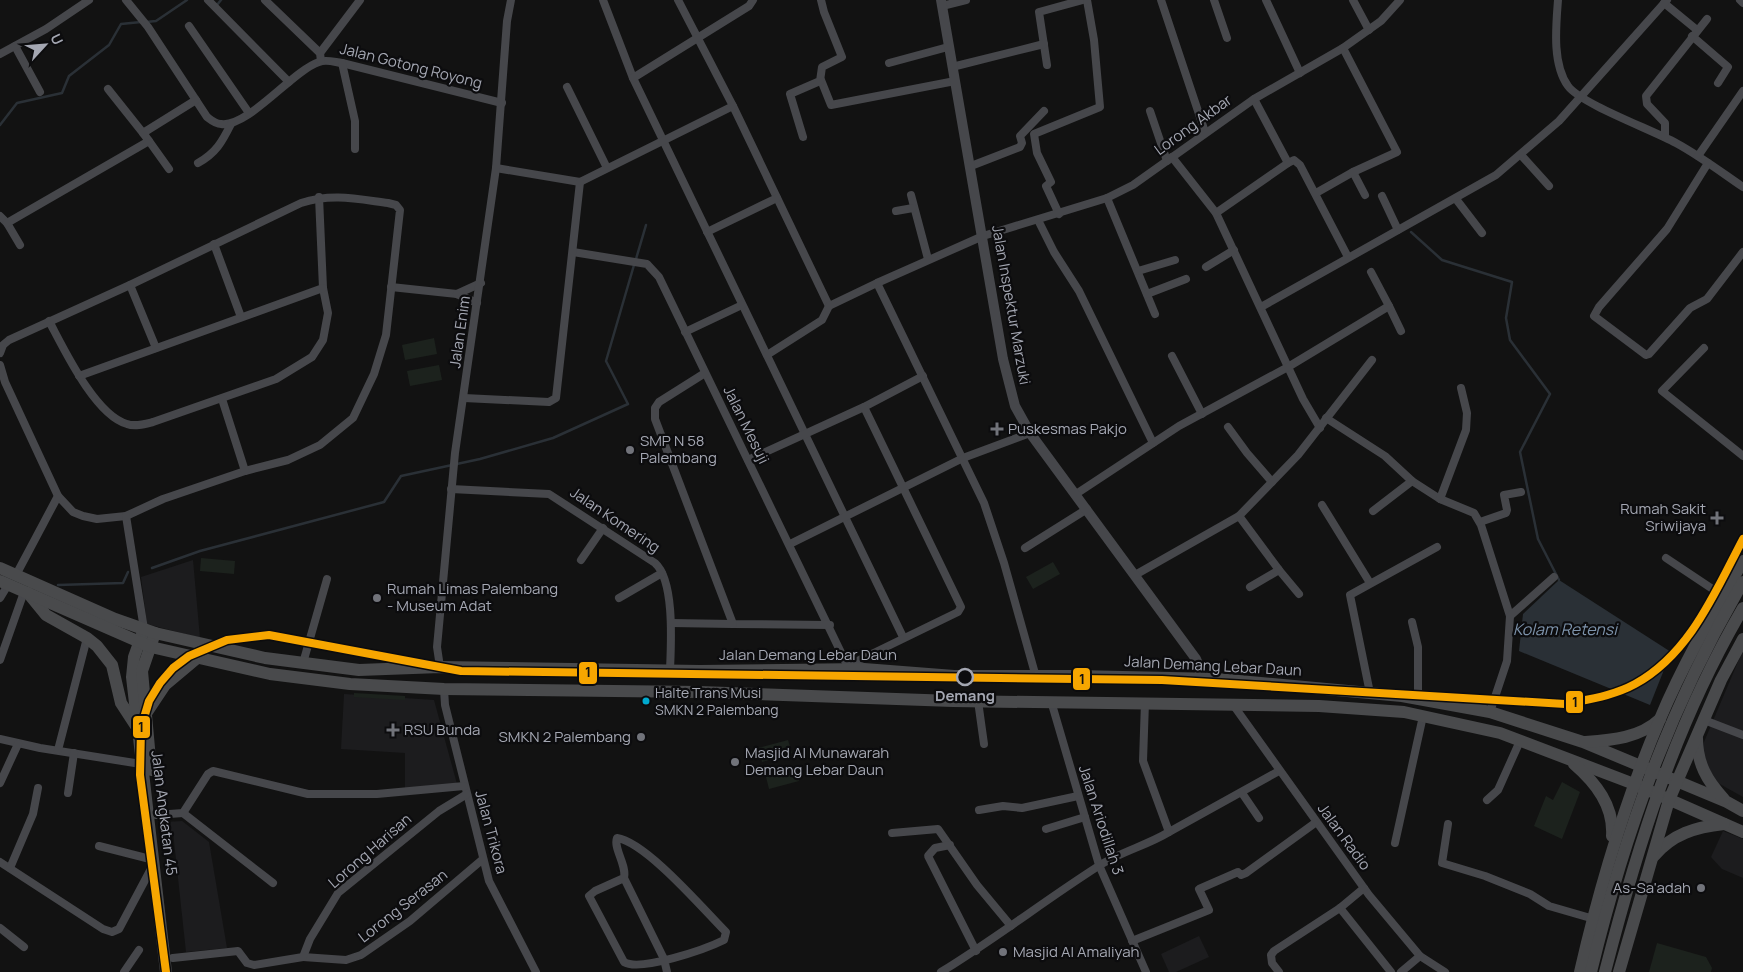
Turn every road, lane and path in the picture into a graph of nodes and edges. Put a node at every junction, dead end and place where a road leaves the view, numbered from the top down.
1 (89, 0) edge
2 (126, 0) edge
3 (208, 0) edge
4 (265, 0) edge
5 (360, 0) edge
6 (511, 0) edge
7 (603, 0) edge
8 (678, 0) edge
9 (753, 0) edge
10 (821, 0) edge
11 (966, 0) edge
12 (1085, 0) edge
13 (1161, 0) edge
14 (1214, 0) edge
15 (1266, 0) edge
16 (1353, 0) edge
17 (1400, 0) edge
18 (1558, 0) edge
19 (1740, 0) edge
20 (1666, 2) edge
21 (941, 3) edge
22 (1743, 3) edge
23 (1707, 19) dead end
24 (189, 26) dead end
25 (1369, 30) junction
26 (1694, 33) junction
27 (1226, 38) dead end
28 (698, 39) junction
29 (1044, 44) junction
30 (15, 46) junction
31 (948, 47) junction
32 (1343, 48) junction
33 (0, 54) edge
34 (320, 57) junction
35 (889, 62) dead end
36 (342, 63) junction
37 (1047, 64) dead end
38 (952, 67) junction
39 (1300, 73) junction
40 (633, 78) junction
41 (821, 80) junction
42 (954, 81) junction
43 (290, 82) junction
44 (1718, 83) dead end
45 (567, 87) dead end
46 (108, 89) dead end
47 (1743, 91) edge
48 (40, 92) dead end
49 (1582, 97) junction
50 (1254, 99) junction
51 (196, 100) junction
52 (502, 103) junction
53 (733, 106) junction
54 (1044, 111) dead end
55 (1150, 111) dead end
56 (249, 113) junction
57 (231, 124) junction
58 (1205, 132) junction
59 (142, 133) junction
60 (803, 137) dead end
61 (1664, 137) junction
62 (149, 141) junction
63 (663, 141) junction
64 (355, 149) dead end
65 (1520, 155) junction
66 (1698, 156) junction
67 (1170, 159) junction
68 (198, 163) dead end
69 (1288, 163) junction
70 (1708, 163) junction
71 (971, 166) junction
72 (496, 168) junction
73 (607, 168) junction
74 (169, 169) dead end
75 (1353, 172) junction
76 (580, 182) junction
77 (1550, 186) dead end
78 (1743, 187) edge
79 (1316, 193) junction
80 (911, 194) dead end
81 (1365, 195) dead end
82 (1382, 196) dead end
83 (319, 197) junction
84 (777, 198) junction
85 (1106, 198) junction
86 (1456, 198) junction
87 (913, 208) junction
88 (896, 211) dead end
89 (1216, 213) junction
90 (1059, 214) junction
91 (0, 216) edge
92 (1038, 220) junction
93 (7, 223) junction
94 (1398, 230) junction
95 (708, 232) junction
96 (1482, 233) dead end
97 (983, 236) junction
98 (214, 244) junction
99 (20, 245) dead end
100 (1234, 250) junction
101 (573, 252) junction
102 (1743, 252) edge
103 (1348, 257) junction
104 (928, 259) junction
105 (1175, 260) dead end
106 (1206, 267) dead end
107 (1138, 270) junction
108 (1371, 272) dead end
109 (1186, 279) dead end
110 (481, 283) junction
111 (877, 283) junction
112 (130, 285) junction
113 (391, 287) junction
114 (323, 288) junction
115 (457, 294) junction
116 (1147, 294) junction
117 (477, 303) junction
118 (742, 304) junction
119 (829, 306) junction
120 (1389, 306) junction
121 (1261, 307) junction
122 (1155, 314) dead end
123 (241, 317) junction
124 (49, 321) junction
125 (1401, 331) dead end
126 (685, 332) junction
127 (156, 348) junction
128 (1704, 348) dead end
129 (0, 353) edge
130 (767, 355) junction
131 (1172, 356) dead end
132 (1372, 360) dead end
133 (0, 365) edge
134 (1288, 367) junction
135 (705, 373) junction
136 (79, 376) junction
137 (922, 376) junction
138 (1462, 388) dead end
139 (464, 398) junction
140 (222, 399) junction
141 (864, 407) junction
142 (1202, 414) junction
143 (1326, 418) junction
144 (1228, 427) dead end
145 (1320, 428) junction
146 (805, 433) junction
147 (1030, 433) junction
148 (1153, 443) junction
149 (1743, 456) edge
150 (963, 458) junction
151 (748, 460) junction
152 (245, 471) junction
153 (1272, 482) junction
154 (1412, 482) junction
155 (902, 488) junction
156 (451, 489) junction
157 (1521, 492) dead end
158 (1076, 494) junction
159 (58, 496) junction
160 (1440, 499) junction
161 (1322, 505) dead end
162 (1087, 509) junction
163 (1373, 511) dead end
164 (126, 516) junction
165 (845, 516) junction
166 (1239, 516) junction
167 (1480, 522) junction
168 (603, 528) junction
169 (790, 544) junction
170 (1437, 547) dead end
171 (1025, 548) dead end
172 (1666, 558) dead end
173 (581, 560) dead end
174 (1743, 562) edge
175 (0, 568) edge
176 (1279, 570) junction
177 (662, 573) junction
178 (1135, 575) junction
179 (1554, 577) dead end
180 (8, 580) edge
181 (327, 580) dead end
182 (1743, 582) edge
183 (1370, 584) junction
184 (1250, 587) dead end
185 (26, 593) junction
186 (1299, 594) dead end
187 (1723, 596) junction
188 (0, 598) edge
189 (619, 598) dead end
190 (1743, 608) edge
191 (1510, 616) junction
192 (1412, 622) dead end
193 (671, 623) junction
194 (733, 624) junction
195 (830, 625) junction
196 (149, 631) junction
197 (903, 637) junction
198 (87, 638) junction
199 (1743, 639) edge
200 (145, 645) junction
201 (196, 659) junction
202 (0, 660) edge
203 (1687, 662) junction
204 (303, 663) junction
205 (440, 667) junction
206 (848, 667) junction
207 (670, 670) junction
208 (700, 671) junction
209 (1036, 677) junction
210 (1200, 679) junction
211 (1721, 680) junction
212 (444, 689) junction
213 (698, 692) junction
214 (1370, 694) junction
215 (1418, 699) junction
216 (978, 701) junction
217 (1051, 701) junction
218 (1145, 702) junction
219 (1234, 706) junction
220 (1490, 712) junction
221 (145, 714) junction
222 (1423, 716) junction
223 (1660, 718) junction
224 (1704, 720) junction
225 (137, 728) junction
226 (1697, 735) junction
227 (1743, 736) edge
228 (0, 739) edge
229 (1520, 741) junction
230 (1583, 742) junction
231 (18, 744) junction
232 (984, 744) dead end
233 (58, 750) junction
234 (74, 753) junction
235 (1568, 759) junction
236 (142, 764) junction
237 (1640, 768) junction
238 (1279, 771) junction
239 (1676, 782) junction
240 (0, 783) edge
241 (1634, 784) junction
242 (464, 786) junction
243 (38, 788) dead end
244 (68, 793) dead end
245 (1242, 793) junction
246 (467, 794) junction
247 (1078, 796) junction
248 (1487, 800) dead end
249 (1669, 800) junction
250 (1727, 802) junction
251 (979, 810) dead end
252 (1743, 811) edge
253 (183, 813) junction
254 (156, 814) junction
255 (1085, 817) junction
256 (1260, 818) dead end
257 (1315, 823) junction
258 (1448, 824) dead end
259 (1724, 824) junction
260 (1046, 828) dead end
261 (892, 832) dead end
262 (1169, 832) junction
263 (1743, 832) edge
264 (1395, 843) dead end
265 (950, 845) junction
266 (99, 846) dead end
267 (1611, 849) junction
268 (483, 859) junction
269 (1650, 860) junction
270 (0, 862) edge
271 (154, 862) junction
272 (1099, 865) junction
273 (10, 868) junction
274 (1605, 877) junction
275 (624, 878) junction
276 (273, 883) dead end
277 (1364, 888) junction
278 (1642, 889) junction
279 (1340, 908) junction
280 (1594, 920) junction
281 (1010, 926) junction
282 (0, 928) edge
283 (1132, 941) junction
284 (24, 947) dead end
285 (139, 950) dead end
286 (976, 951) junction
287 (1420, 956) junction
288 (303, 957) junction
289 (173, 958) junction
290 (664, 960) junction
291 (124, 972) edge
292 (166, 972) edge
293 (175, 972) edge
294 (536, 972) edge
295 (667, 972) edge
296 (941, 972) edge
297 (1146, 972) edge
298 (1279, 972) edge
299 (1390, 972) edge
300 (1401, 972) edge
301 (1445, 972) edge
302 (1580, 972) edge
303 (1591, 972) edge
304 (1605, 972) edge
305 (1619, 972) edge

1 - 30 street
2 - 51 street
3 - 43 street
4 - 34 street
5 - 34 street
6 - 52 street, Jalan Enim
7 - 40 street
8 - 28 street
9 - 28 street
10 - 41 street
11 - 21 street
12 - 29 street
12 - 90 street
13 - 58 street
14 - 27 street
15 - 39 street
16 - 25 street
17 - 25 street, Lorong Akbar
18 - 49 street
19 - 22 street
20 - 26 street
20 - 49 street
21 - 31 street, Jalan Inspektur Marzuki
23 - 26 street
24 - 56 street
25 - 32 street, Lorong Akbar
26 - 44 street
26 - 61 street
28 - 40 street
28 - 53 street
29 - 37 street
29 - 38 street
30 - 33 street
30 - 48 street
31 - 35 street
31 - 38 street, Jalan Inspektur Marzuki
32 - 39 street, Lorong Akbar
32 - 75 street
34 - 36 street, Jalan Gotong Royong
34 - 43 street, Jalan Gotong Royong
36 - 52 street, Jalan Gotong Royong
36 - 64 street
38 - 42 street, Jalan Inspektur Marzuki
39 - 50 street, Lorong Akbar
40 - 63 street
41 - 42 street
41 - 60 street
42 - 71 street, Jalan Inspektur Marzuki
43 - 56 street, Jalan Gotong Royong
45 - 73 street
46 - 59 street
47 - 66 street
49 - 61 street
49 - 65 street
50 - 58 street, Lorong Akbar
50 - 69 street
51 - 57 street
51 - 59 street
52 - 72 street, Jalan Enim
53 - 63 street
53 - 84 street
54 - 71 street
55 - 67 street
56 - 57 street, Jalan Gotong Royong
57 - 68 street
58 - 67 street, Lorong Akbar
59 - 62 street
61 - 66 street
62 - 74 street
62 - 93 street
63 - 73 street
63 - 95 street
65 - 77 street
65 - 86 street
66 - 70 street
67 - 85 street, Lorong Akbar
67 - 89 street
69 - 79 street
69 - 89 street
70 - 78 street
70 - 102 street
71 - 97 street, Jalan Inspektur Marzuki
72 - 76 street
72 - 110 street, Jalan Enim
73 - 76 street
75 - 79 street
75 - 81 street
76 - 101 street
79 - 103 street
80 - 87 street
82 - 94 street
83 - 98 street
83 - 113 street
83 - 114 street
84 - 95 street
84 - 119 street
85 - 90 street, Lorong Akbar
85 - 107 street
86 - 94 street
86 - 96 street
87 - 88 street
87 - 104 street
89 - 100 street
90 - 92 street, Lorong Akbar
91 - 93 street
92 - 97 street, Lorong Akbar
92 - 148 street
93 - 99 street
94 - 103 street
95 - 118 street
97 - 104 street, Lorong Akbar
97 - 147 street, Jalan Inspektur Marzuki
98 - 112 street
98 - 123 street
100 - 106 street
100 - 121 street
101 - 126 street, Jalan Mesuji
101 - 139 street
103 - 121 street
104 - 111 street, Lorong Akbar
105 - 107 street
107 - 116 street
108 - 120 street
109 - 116 street
110 - 115 street
110 - 117 street, Jalan Enim
111 - 119 street, Lorong Akbar
111 - 137 street
112 - 124 street
112 - 127 street
113 - 115 street
113 - 152 street
114 - 123 street
114 - 140 street
115 - 117 street
116 - 122 street
117 - 139 street, Jalan Enim
118 - 126 street
118 - 130 street
119 - 130 street
120 - 125 street
120 - 134 street
121 - 134 street
123 - 127 street
124 - 129 street
124 - 136 street
126 - 135 street, Jalan Mesuji
127 - 136 street
128 - 149 street
130 - 146 street
131 - 142 street
132 - 143 street
133 - 159 street
134 - 142 street
134 - 145 street
135 - 151 street, Jalan Mesuji
135 - 194 street
136 - 140 street
137 - 141 street
137 - 150 street
138 - 160 street
139 - 156 street, Jalan Enim
140 - 152 street
141 - 146 street
141 - 155 street
142 - 148 street
143 - 145 street
143 - 154 street
144 - 153 street
145 - 153 street
146 - 151 street
146 - 165 street
147 - 150 street
147 - 158 street, Jalan Inspektur Marzuki
148 - 158 street
150 - 155 street
150 - 209 street
151 - 169 street, Jalan Mesuji
152 - 164 street
153 - 166 street
154 - 160 street
154 - 163 street
155 - 165 street
155 - 197 street
156 - 168 street, Jalan Komering
156 - 205 street, Jalan Enim
157 - 167 street
158 - 162 street, Jalan Inspektur Marzuki
159 - 164 street
159 - 180 street
160 - 167 street
161 - 183 street
162 - 171 street
162 - 178 street, Jalan Inspektur Marzuki
164 - 196 street
165 - 169 street
165 - 197 street
166 - 176 street
166 - 178 street
167 - 191 street
168 - 173 street
168 - 177 street, Jalan Komering
169 - 195 street, Jalan Mesuji
170 - 183 street
172 - 187 street
174 - 187 main road
175 - 180 main road, Jalan Demang Lebar Daun
176 - 184 street
176 - 186 street
177 - 189 street
177 - 193 street, Jalan Komering
178 - 210 street, Jalan Inspektur Marzuki
179 - 191 street
180 - 185 main road, Jalan Demang Lebar Daun
180 - 188 street
180 - 196 main road, Jalan Demang Lebar Daun
181 - 204 street
182 - 303 main road, bridge
183 - 214 street
185 - 198 main road
185 - 200 main road, Jalan Demang Lebar Daun
185 - 202 street
187 - 203 main road
190 - 304 main road, bridge
191 - 220 street
192 - 215 street
193 - 194 street
193 - 207 street, Jalan Komering
194 - 195 street
195 - 206 street, Jalan Mesuji
196 - 200 main road, Jalan Angkatan 45
196 - 204 main road, Jalan Demang Lebar Daun
197 - 206 street
198 - 225 main road
198 - 233 street
199 - 211 main road
200 - 201 main road, Jalan Demang Lebar Daun
200 - 221 main road, Jalan Angkatan 45
200 - 225 main road, Jalan Angkatan 45
201 - 212 main road, Jalan Demang Lebar Daun
201 - 221 main road
203 - 211 main road
203 - 223 main road
204 - 205 main road, Jalan Demang Lebar Daun
205 - 207 main road, Jalan Demang Lebar Daun
206 - 208 main road, Jalan Demang Lebar Daun
206 - 209 main road, Jalan Demang Lebar Daun
207 - 208 main road, Jalan Demang Lebar Daun
208 - 213 main road
209 - 210 main road, Jalan Demang Lebar Daun
210 - 214 main road, Jalan Demang Lebar Daun
211 - 224 main road
212 - 213 main road, Jalan Demang Lebar Daun
212 - 242 street, Jalan Trikora
213 - 216 main road, Jalan Demang Lebar Daun
214 - 215 main road, Jalan Demang Lebar Daun
215 - 220 main road, Jalan Demang Lebar Daun
216 - 217 main road, Jalan Demang Lebar Daun
216 - 232 street
217 - 218 main road, Jalan Demang Lebar Daun
217 - 247 street, Jalan Ariodillah 3
218 - 219 main road, Jalan Demang Lebar Daun
218 - 262 street
219 - 222 main road, Jalan Demang Lebar Daun
219 - 238 street, Jalan Radio
220 - 230 main road, Jalan Demang Lebar Daun
221 - 254 main road, Jalan Angkatan 45
222 - 229 main road, Jalan Demang Lebar Daun
222 - 264 street
223 - 230 main road
223 - 237 main road
224 - 226 main road
224 - 227 street
225 - 236 main road, Jalan Angkatan 45
226 - 239 main road
226 - 250 main road
228 - 231 street
229 - 235 main road, Jalan Demang Lebar Daun
229 - 248 street
230 - 237 main road, Jalan Demang Lebar Daun
231 - 233 street
231 - 240 street
233 - 234 street
234 - 236 street
234 - 244 street
235 - 241 main road, Jalan Demang Lebar Daun
235 - 267 main road
236 - 271 main road, Jalan Angkatan 45
237 - 239 main road, Jalan Demang Lebar Daun
237 - 241 main road
238 - 245 street
238 - 257 street, Jalan Radio
239 - 249 main road
239 - 250 main road, Jalan Demang Lebar Daun
241 - 249 main road, Jalan Demang Lebar Daun
241 - 267 main road
242 - 246 street, Jalan Trikora
242 - 253 street
243 - 273 street
245 - 256 street
245 - 262 street
246 - 268 street, Jalan Trikora
246 - 288 street, Lorong Harisan
247 - 251 street
247 - 255 street, Jalan Ariodillah 3
249 - 259 main road, Jalan Demang Lebar Daun
249 - 269 main road
250 - 252 main road
253 - 254 street
253 - 276 street
254 - 289 main road, Jalan Angkatan 45
255 - 260 street
255 - 272 street, Jalan Ariodillah 3
257 - 277 street, Jalan Radio
257 - 283 street
258 - 280 street
259 - 263 main road, Jalan Demang Lebar Daun
259 - 269 main road
261 - 265 street
262 - 272 street
265 - 281 street
265 - 286 street
266 - 271 street
267 - 274 main road
268 - 288 street, Lorong Serasan
268 - 294 street, Jalan Trikora
269 - 278 main road
270 - 273 street
271 - 273 street
271 - 292 main road, Jalan Angkatan 45
272 - 281 street
272 - 283 street, Jalan Ariodillah 3
274 - 278 main road
274 - 280 main road
275 - 290 street
275 - 290 street
275 - 290 street
277 - 279 street
277 - 287 street, Jalan Radio
278 - 305 main road
279 - 298 street
279 - 299 street
280 - 302 main road
281 - 286 street
282 - 284 street
283 - 297 street, Jalan Ariodillah 3
285 - 291 street
286 - 296 street
287 - 300 street
287 - 301 street, Jalan Radio
288 - 289 street
289 - 293 main road, Jalan Angkatan 45
290 - 295 street

